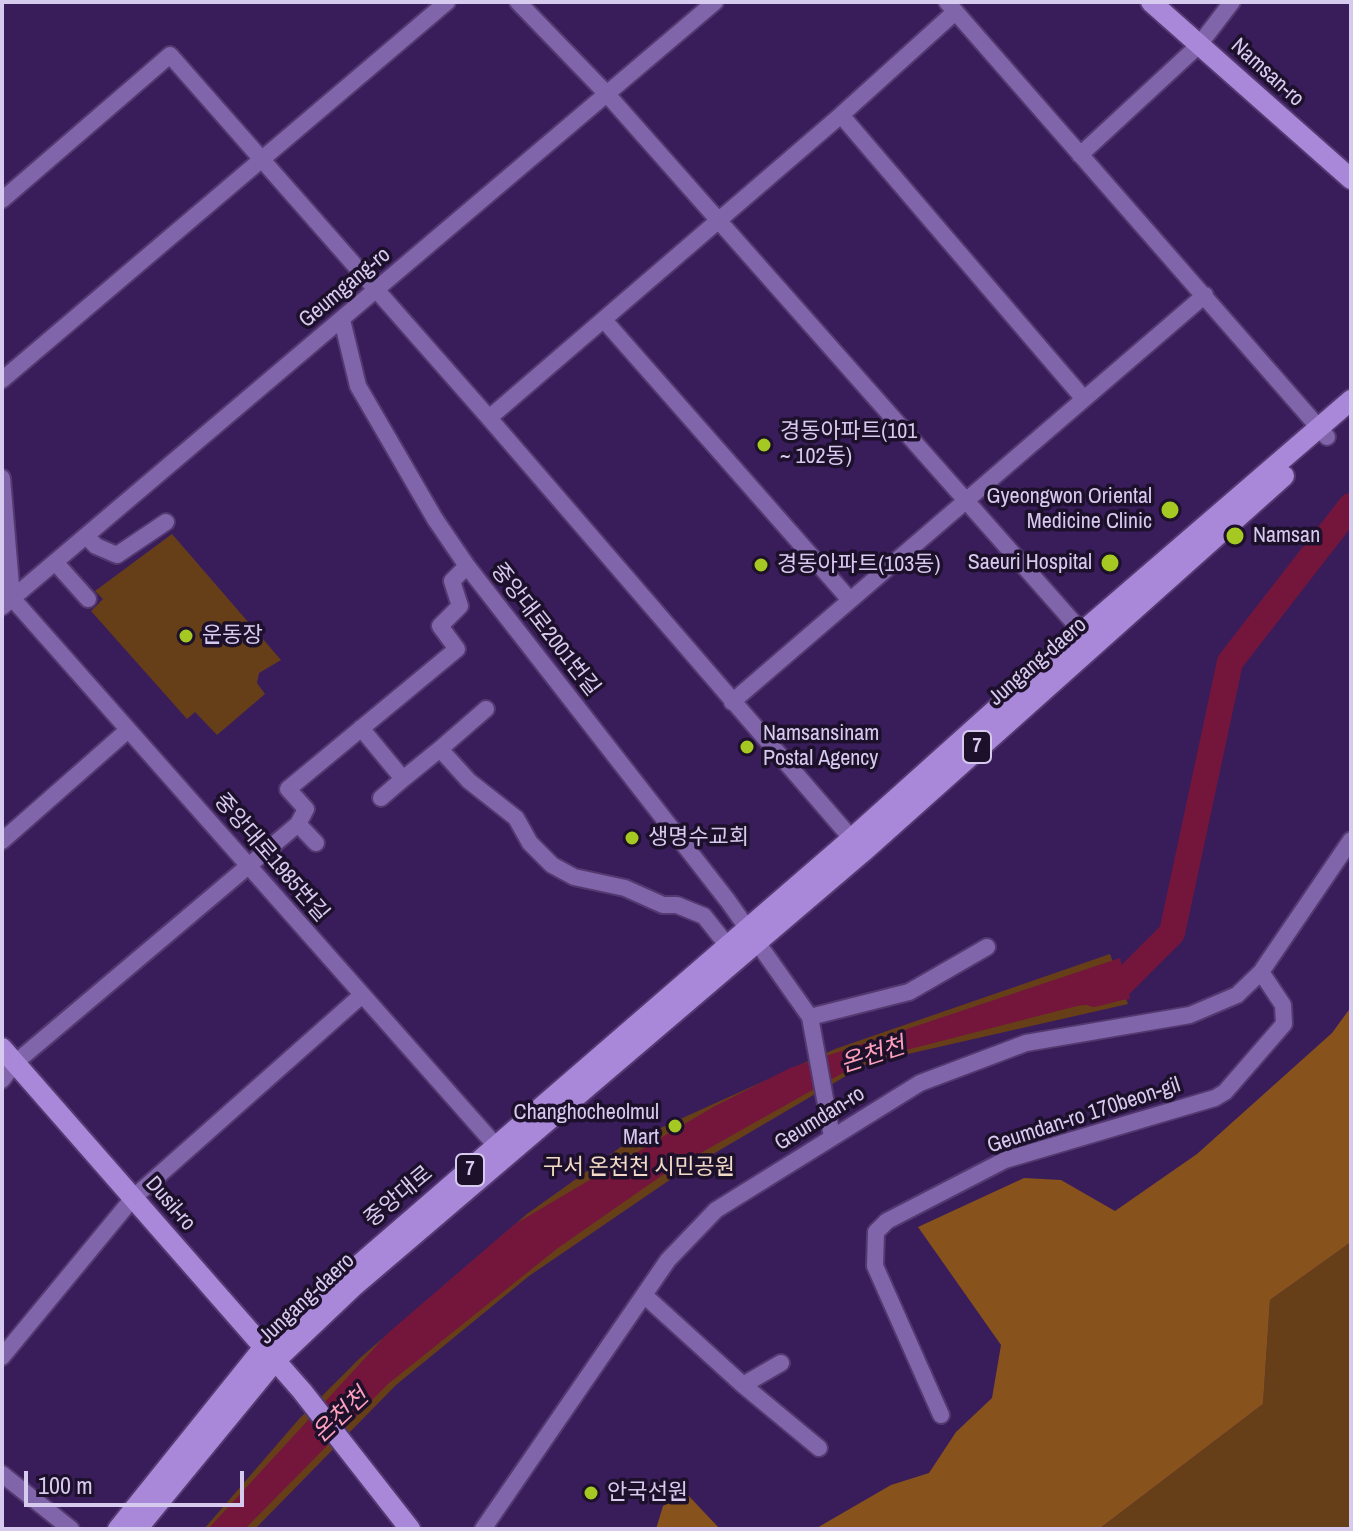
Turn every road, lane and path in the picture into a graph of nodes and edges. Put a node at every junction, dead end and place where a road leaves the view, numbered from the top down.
1 (447, 2) edge
2 (518, 2) edge
3 (715, 2) edge
4 (1151, 2) edge
5 (1232, 2) edge
6 (951, 7) edge
7 (1199, 45) junction
8 (606, 93) junction
9 (841, 115) junction
10 (1080, 155) junction
11 (260, 159) junction
12 (1351, 179) edge
13 (2, 200) edge
14 (719, 220) junction
15 (375, 292) junction
16 (1205, 295) junction
17 (342, 320) junction
18 (604, 320) junction
19 (2, 380) edge
20 (1084, 399) junction
21 (1351, 400) edge
22 (1351, 416) edge
23 (489, 418) junction
24 (1323, 432) junction
25 (2, 478) edge
26 (2, 487) edge
27 (966, 501) junction
28 (166, 522) dead end
29 (86, 536) junction
30 (55, 562) junction
31 (467, 566) junction
32 (88, 599) dead end
33 (850, 600) junction
34 (7, 603) edge
35 (1088, 638) junction
36 (732, 702) junction
37 (486, 709) dead end
38 (361, 728) junction
39 (128, 730) junction
40 (440, 749) junction
41 (403, 779) junction
42 (381, 798) dead end
43 (298, 824) junction
44 (1351, 840) edge
45 (2, 841) edge
46 (316, 843) dead end
47 (857, 846) junction
48 (249, 867) junction
49 (751, 936) junction
50 (727, 945) junction
51 (987, 947) dead end
52 (1261, 972) junction
53 (362, 995) junction
54 (810, 1017) junction
55 (9, 1056) edge
56 (2, 1080) edge
57 (832, 1137) junction
58 (497, 1147) junction
59 (133, 1198) junction
60 (644, 1295) junction
61 (270, 1354) junction
62 (2, 1357) edge
63 (781, 1363) dead end
64 (743, 1385) junction
65 (941, 1415) dead end
66 (819, 1448) dead end
67 (2, 1474) edge
68 (71, 1529) edge
69 (118, 1529) edge
70 (137, 1529) edge
71 (410, 1529) edge
72 (483, 1529) edge

1 - 11 street
2 - 8 street
3 - 8 street, Geumgang-ro
4 - 7 main road, Namsan-ro
5 - 7 street
6 - 9 street
6 - 10 street
7 - 10 street
7 - 12 main road, Namsan-ro
8 - 14 street
8 - 15 street, Geumgang-ro
9 - 14 street
9 - 20 street
10 - 16 street
11 - 13 street
11 - 15 street
11 - 19 street
14 - 18 street
14 - 27 street
15 - 17 street, Geumgang-ro
15 - 23 street
16 - 20 street
16 - 24 street
17 - 29 street, Geumgang-ro
17 - 31 street, 중앙대로2001번길
18 - 23 street
18 - 33 street
20 - 27 street
21 - 24 main road, Jungang-daero / 7
22 - 24 main road, Jungang-daero / 7
23 - 36 street
24 - 35 main road, Jungang-daero / 7
25 - 26 street
26 - 34 street
27 - 33 street
27 - 35 street
28 - 29 street
29 - 30 street, Geumgang-ro
30 - 32 street
30 - 34 street, Geumgang-ro
31 - 38 street
31 - 49 street, 중앙대로2001번길
33 - 36 street
34 - 39 street, 중앙대로1985번길
35 - 47 main road, Jungang-daero / 7
36 - 47 street
37 - 40 street
38 - 41 street
38 - 43 street
39 - 45 street
39 - 48 street, 중앙대로1985번길
40 - 41 street
40 - 50 street
41 - 42 street
43 - 46 street
43 - 48 street
44 - 52 street, Geumdan-ro
47 - 49 main road, Jungang-daero / 7
48 - 53 street, 중앙대로1985번길
48 - 55 street
49 - 50 main road, 중앙대로 / 7
49 - 54 street
49 - 61 main road, Jungang-daero / 7
50 - 58 main road, 중앙대로 / 7
51 - 54 street
52 - 57 street, Geumdan-ro
52 - 65 street, Geumdan-ro 170beon-gil
53 - 58 street, 중앙대로1985번길
53 - 59 street
54 - 57 street
55 - 56 street
55 - 59 main road, Dusil-ro
57 - 60 street, Geumdan-ro
58 - 61 main road, 중앙대로 / 7
59 - 61 main road, Dusil-ro
59 - 62 street
60 - 64 street
60 - 72 street, Geumdan-ro
61 - 69 main road, 중앙대로 / 7
61 - 70 main road, Jungang-daero / 7
61 - 71 main road, Dusil-ro
63 - 64 street
64 - 66 street
67 - 68 street

